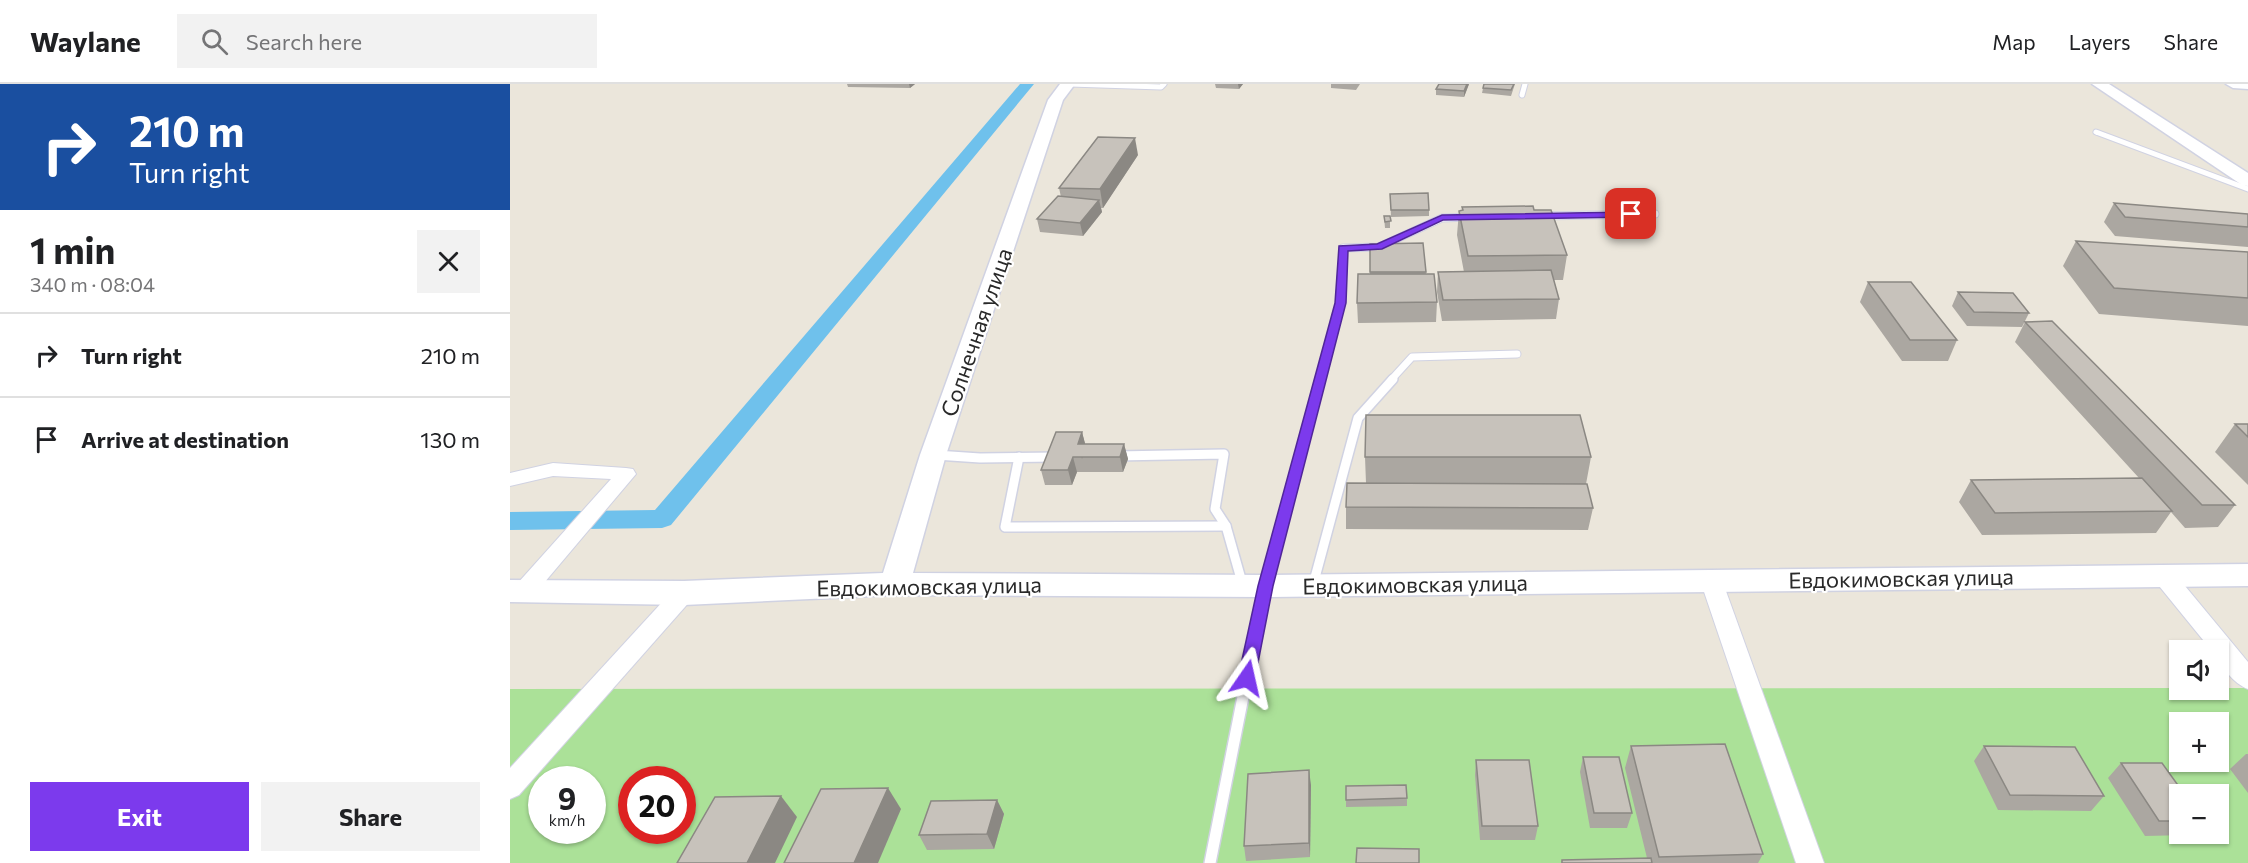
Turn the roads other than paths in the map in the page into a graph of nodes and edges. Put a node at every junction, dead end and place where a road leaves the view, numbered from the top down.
1 (1069, 84) edge
2 (1164, 84) edge
3 (1525, 84) edge
4 (2099, 84) edge
5 (2233, 84) edge
6 (2248, 85) edge
7 (1522, 95) dead end
8 (2096, 132) dead end
9 (2248, 181) edge
10 (2248, 189) edge
11 (1655, 214) dead end
12 (1536, 216) edge
13 (1477, 217) edge
14 (1517, 354) dead end
15 (933, 455) junction
16 (1110, 456) edge
17 (1064, 457) edge
18 (1019, 458) junction
19 (510, 480) edge
20 (1226, 526) junction
21 (2248, 574) edge
22 (2163, 575) junction
23 (1711, 580) junction
24 (895, 584) junction
25 (1313, 585) junction
26 (1254, 586) junction
27 (518, 590) edge
28 (684, 593) junction
29 (2248, 679) edge
30 (510, 787) edge
31 (1210, 863) edge
32 (1810, 863) edge

1 - 2 lane
1 - 15 main road, Солнечная улица
3 - 7 lane
4 - 9 main road
5 - 6 main road
8 - 10 lane
11 - 12 lane
13 - 26 lane
14 - 25 lane
15 - 18 lane
15 - 24 main road, Солнечная улица
16 - 20 lane
17 - 18 lane
18 - 20 lane
19 - 27 street
20 - 26 lane
21 - 22 main road, Евдокимовская улица
22 - 23 main road, Евдокимовская улица
22 - 29 street
23 - 25 main road, Евдокимовская улица
23 - 32 street
24 - 26 main road, Евдокимовская улица
24 - 28 main road, Евдокимовская улица
25 - 26 main road, Евдокимовская улица
26 - 31 lane
27 - 28 main road, Евдокимовская улица
28 - 30 street

